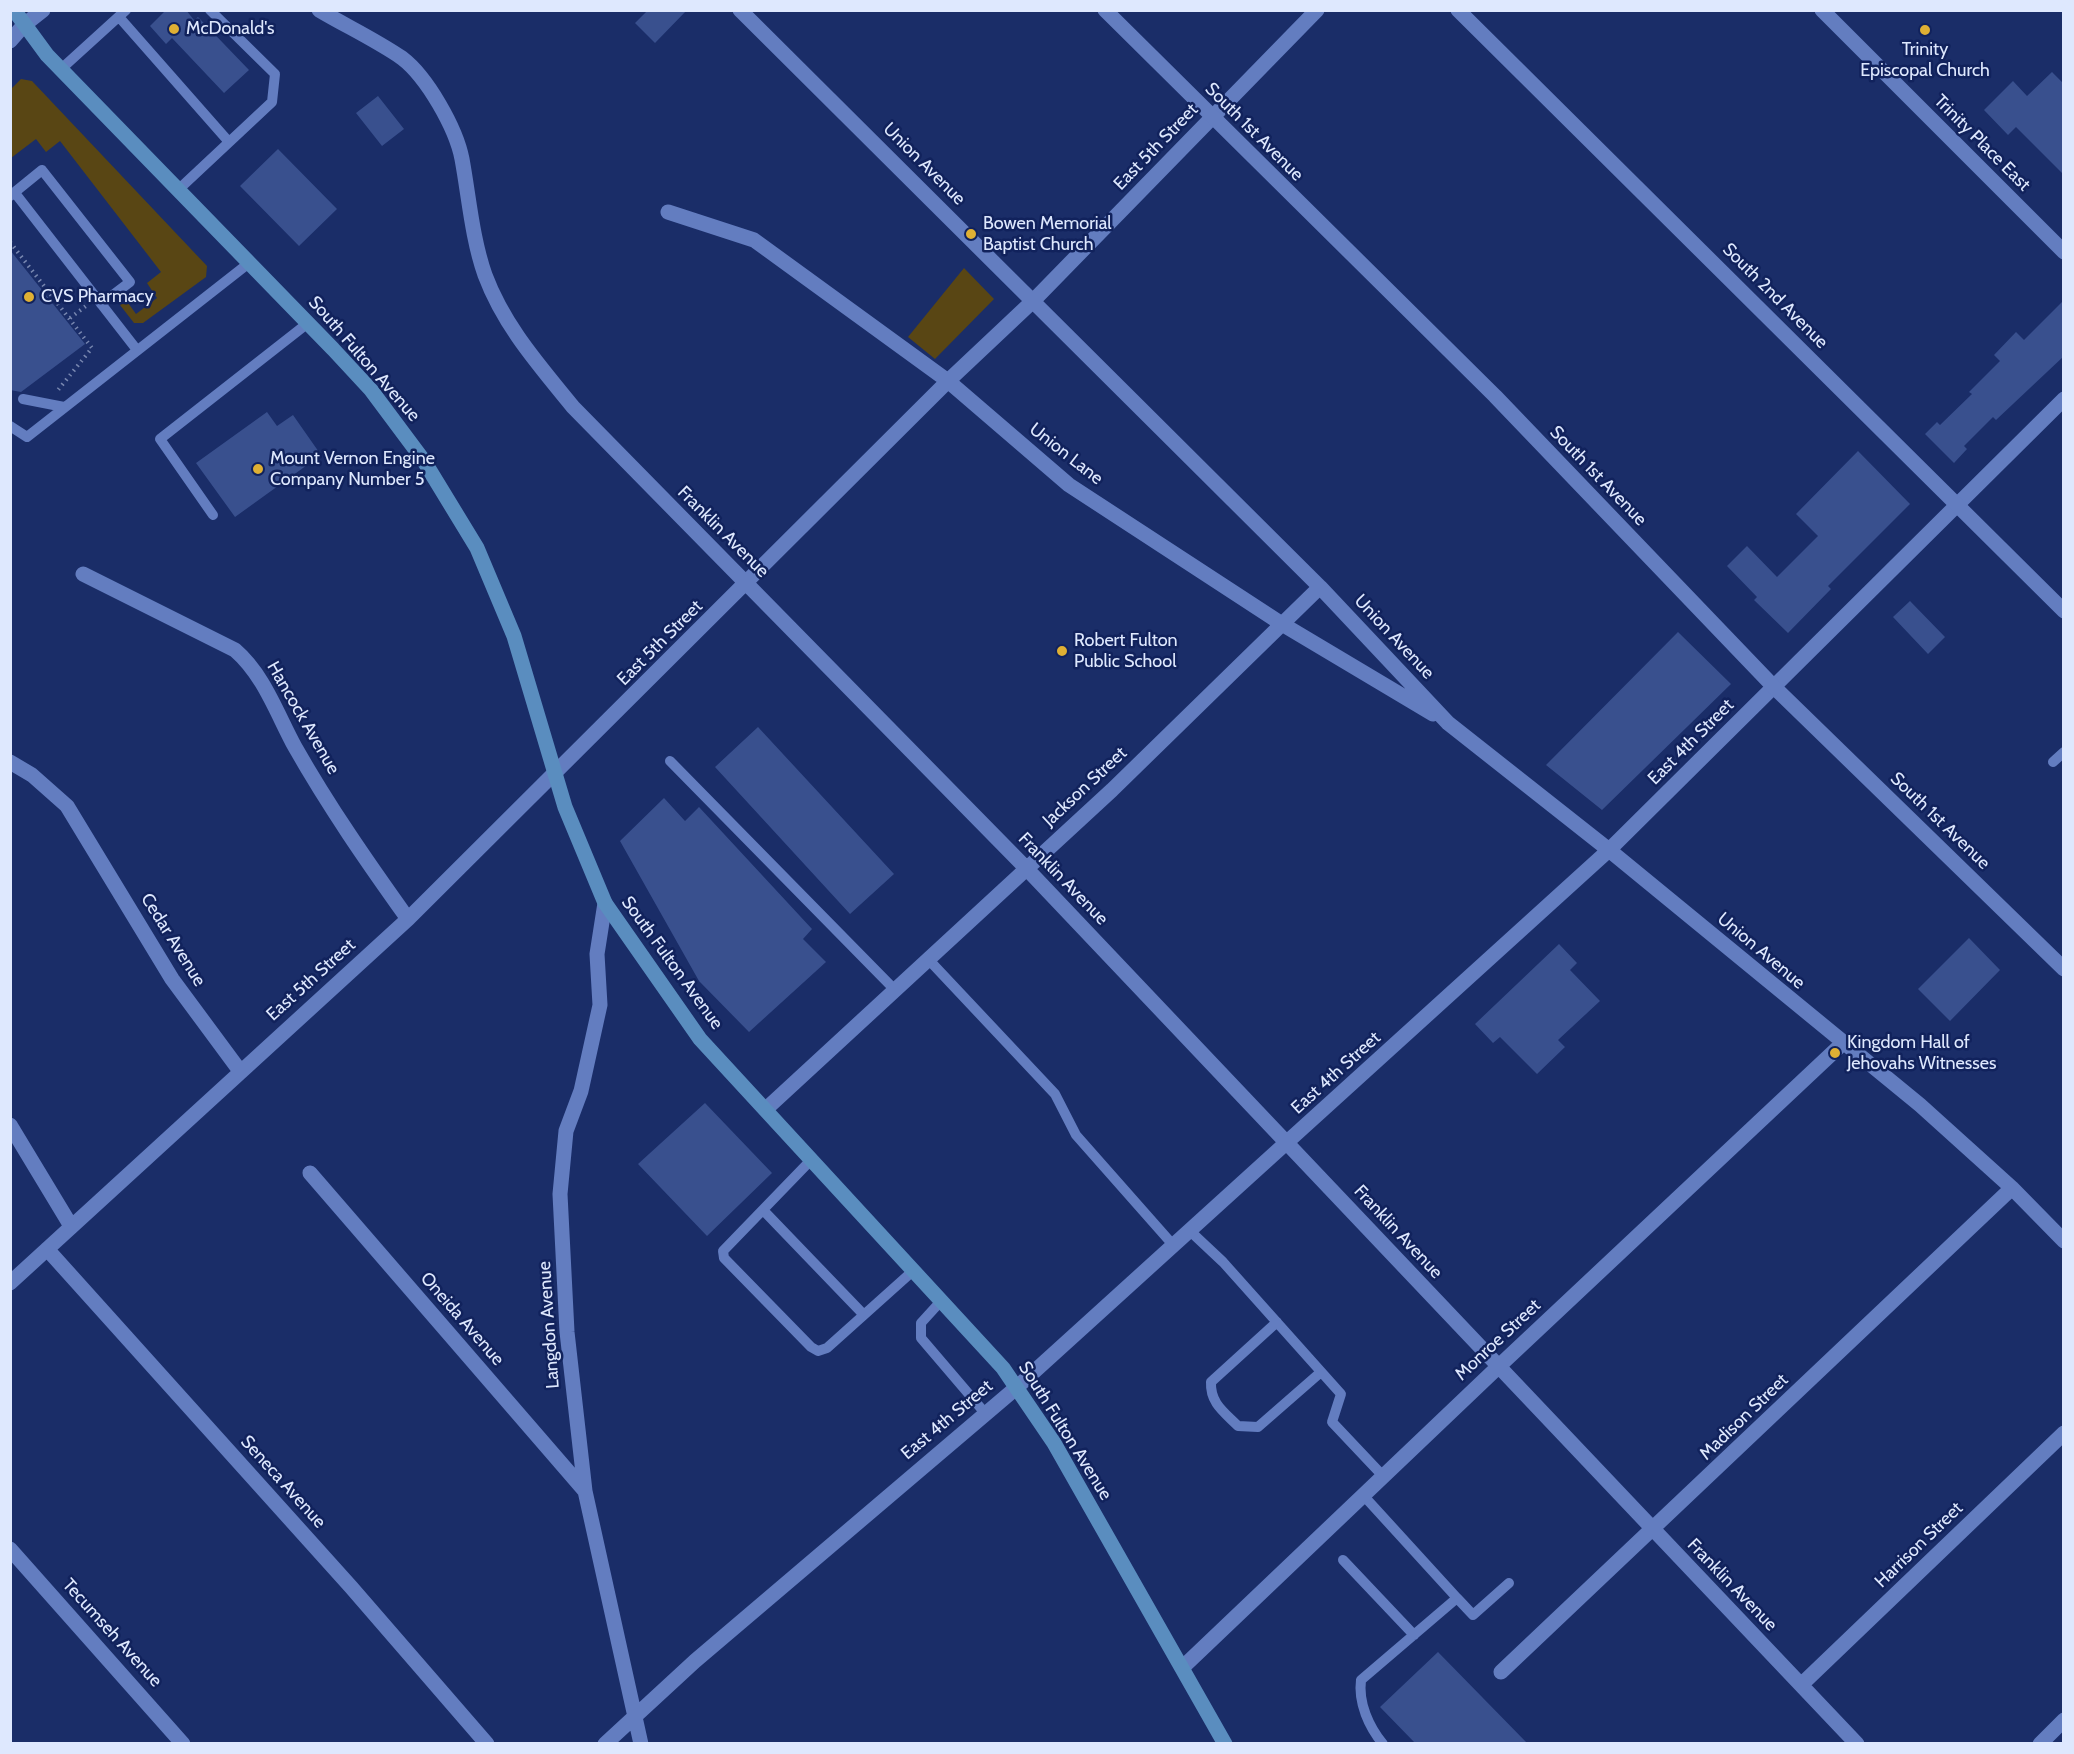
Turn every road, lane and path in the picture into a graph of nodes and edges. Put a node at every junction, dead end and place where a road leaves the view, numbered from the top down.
1 (14, 10) edge
2 (44, 10) edge
3 (210, 10) edge
4 (319, 10) edge
5 (740, 10) edge
6 (1105, 10) edge
7 (1317, 10) edge
8 (1458, 10) edge
9 (1822, 10) edge
10 (123, 14) edge
11 (24, 25) junction
12 (10, 41) edge
13 (60, 69) junction
14 (1212, 118) junction
15 (229, 142) junction
16 (178, 190) junction
17 (13, 194) edge
18 (668, 212) dead end
19 (10, 242) edge
20 (2064, 252) edge
21 (249, 263) junction
22 (1034, 300) junction
23 (102, 305) junction
24 (70, 318) junction
25 (308, 323) junction
26 (137, 350) junction
27 (948, 381) junction
28 (23, 399) dead end
29 (2064, 399) edge
30 (47, 404) junction
31 (64, 407) junction
32 (10, 426) edge
33 (1957, 504) junction
34 (213, 514) dead end
35 (83, 574) dead end
36 (747, 584) junction
37 (1320, 587) junction
38 (2064, 610) edge
39 (1282, 624) junction
40 (1774, 687) junction
41 (1448, 723) junction
42 (2064, 752) edge
43 (670, 761) dead end
44 (10, 762) edge
45 (2053, 762) dead end
46 (556, 773) junction
47 (1610, 850) junction
48 (1026, 868) junction
49 (605, 903) junction
50 (408, 919) junction
51 (928, 959) junction
52 (2064, 969) edge
53 (895, 990) junction
54 (1843, 1043) junction
55 (240, 1071) junction
56 (766, 1108) junction
57 (10, 1125) edge
58 (1287, 1143) junction
59 (812, 1159) junction
60 (310, 1173) dead end
61 (2012, 1188) junction
62 (762, 1210) junction
63 (71, 1226) junction
64 (1190, 1231) junction
65 (2064, 1241) edge
66 (1174, 1245) junction
67 (47, 1249) junction
68 (914, 1270) junction
69 (10, 1282) edge
70 (941, 1301) junction
71 (864, 1315) junction
72 (1277, 1322) junction
73 (1498, 1366) junction
74 (1321, 1372) junction
75 (1016, 1388) junction
76 (985, 1413) junction
77 (2064, 1433) edge
78 (1383, 1476) junction
79 (585, 1491) junction
80 (1363, 1495) junction
81 (1653, 1530) junction
82 (10, 1549) edge
83 (1343, 1560) dead end
84 (1509, 1583) dead end
85 (1456, 1598) junction
86 (1414, 1635) junction
87 (1183, 1667) junction
88 (1501, 1672) dead end
89 (1801, 1685) junction
90 (634, 1717) junction
91 (2064, 1720) edge
92 (183, 1743) edge
93 (487, 1743) edge
94 (605, 1743) edge
95 (641, 1743) edge
96 (1225, 1743) edge
97 (1383, 1743) edge
98 (1857, 1743) edge
99 (2040, 1743) edge

1 - 11 main road, South Fulton Avenue
2 - 11 street
3 - 15 lane
4 - 36 street, Franklin Avenue
5 - 22 street, Union Avenue
6 - 14 street, South 1st Avenue
7 - 14 street, East 5th Street
8 - 33 street, South 2nd Avenue
9 - 20 street, Trinity Place East
10 - 13 lane
10 - 15 lane
11 - 12 street
11 - 13 main road, South Fulton Avenue
13 - 16 main road, South Fulton Avenue
14 - 22 street, East 5th Street
14 - 40 street, South 1st Avenue
15 - 16 lane
16 - 21 main road, South Fulton Avenue
17 - 23 lane
17 - 23 lane
18 - 27 street, Union Lane
19 - 24 path
21 - 25 main road, South Fulton Avenue
21 - 26 lane
22 - 27 street, East 5th Street
22 - 37 street, Union Avenue
23 - 24 path
23 - 26 lane
24 - 30 path
25 - 34 lane
25 - 46 main road, South Fulton Avenue
26 - 31 lane
27 - 36 street, East 5th Street
27 - 39 street, Union Lane
28 - 30 lane
29 - 33 street, East 4th Street
30 - 31 lane
31 - 32 lane
33 - 38 street, South 2nd Avenue
33 - 40 street, East 4th Street
35 - 50 street, Hancock Avenue
36 - 46 street, East 5th Street
36 - 48 street, Franklin Avenue
37 - 39 street, Jackson Street
37 - 41 street, Union Avenue
39 - 41 street, Union Lane
39 - 48 street, Jackson Street
40 - 47 street, East 4th Street
40 - 52 street, South 1st Avenue
41 - 47 street, Union Avenue
42 - 45 lane
43 - 53 lane
44 - 55 street, Cedar Avenue
46 - 49 main road, South Fulton Avenue
46 - 50 street, East 5th Street
47 - 54 street, Union Avenue
47 - 58 street, East 4th Street
48 - 51 street, Jackson Street
48 - 58 street, Franklin Avenue
49 - 56 main road, South Fulton Avenue
49 - 79 street, Langdon Avenue
50 - 55 street, East 5th Street
51 - 53 street, Jackson Street
51 - 66 lane
53 - 56 street, Jackson Street
54 - 61 street, Union Avenue
54 - 73 street, Monroe Street
55 - 63 street, East 5th Street
56 - 59 main road, South Fulton Avenue
57 - 63 street
58 - 64 street, East 4th Street
58 - 73 street, Franklin Avenue
59 - 62 lane
59 - 68 main road, South Fulton Avenue
60 - 79 street, Oneida Avenue
61 - 65 street, Union Avenue
61 - 81 street, Madison Street
62 - 71 lane
62 - 71 lane
63 - 67 street, East 5th Street
64 - 66 street, East 4th Street
64 - 72 lane
66 - 75 street, East 4th Street
67 - 69 street, East 5th Street
67 - 93 street, Seneca Avenue
68 - 70 main road, South Fulton Avenue
68 - 71 lane
70 - 75 main road, South Fulton Avenue
70 - 76 lane
72 - 74 lane
72 - 74 lane
73 - 78 street, Monroe Street
73 - 81 street, Franklin Avenue
74 - 78 lane
75 - 76 street, East 4th Street
75 - 87 main road, South Fulton Avenue
76 - 90 street, East 4th Street
77 - 89 street, Harrison Street
78 - 80 street, Monroe Street
79 - 90 street, Langdon Avenue
80 - 85 lane
80 - 87 street, Monroe Street
81 - 88 street, Madison Street
81 - 89 street, Franklin Avenue
82 - 92 street, Tecumseh Avenue
83 - 86 lane
84 - 85 lane
85 - 86 lane
86 - 97 lane
87 - 96 main road, South Fulton Avenue
89 - 98 street, Franklin Avenue
90 - 94 street, East 4th Street
90 - 95 street, Langdon Avenue
91 - 99 street

